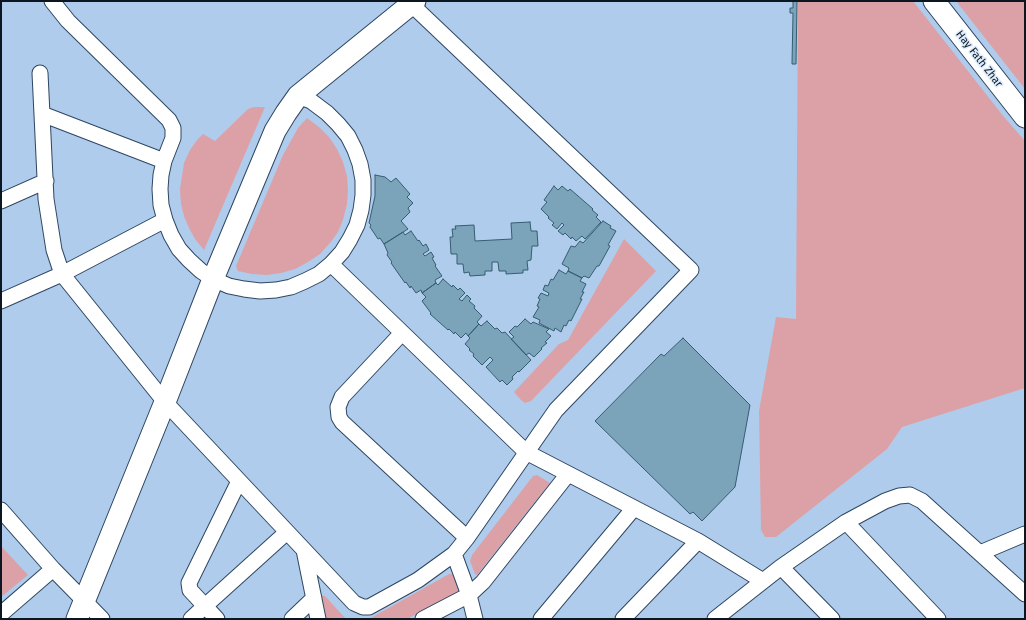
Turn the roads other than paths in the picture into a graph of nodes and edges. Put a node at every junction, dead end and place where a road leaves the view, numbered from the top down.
1 (52, 1) edge
2 (934, 1) edge
3 (413, 3) edge
4 (40, 73) dead end
5 (298, 96) junction
6 (42, 114) junction
7 (1025, 118) edge
8 (164, 162) junction
9 (46, 181) junction
10 (1, 201) edge
11 (165, 220) junction
12 (331, 264) junction
13 (62, 274) junction
14 (213, 279) junction
15 (1, 301) edge
16 (402, 333) junction
17 (165, 402) junction
18 (526, 452) junction
19 (568, 474) junction
20 (239, 481) junction
21 (634, 508) junction
22 (1, 510) edge
23 (846, 522) junction
24 (287, 532) junction
25 (1025, 534) edge
26 (467, 538) junction
27 (698, 542) junction
28 (304, 550) junction
29 (980, 553) junction
30 (454, 554) junction
31 (781, 567) junction
32 (54, 569) junction
33 (763, 581) junction
34 (1025, 594) edge
35 (469, 595) junction
36 (314, 598) junction
37 (205, 606) junction
38 (80, 610) edge
39 (1, 614) edge
40 (102, 619) edge
41 (191, 619) edge
42 (217, 619) edge
43 (292, 619) edge
44 (318, 619) edge
45 (423, 619) edge
46 (475, 619) edge
47 (541, 619) edge
48 (623, 619) edge
49 (715, 619) edge
50 (832, 619) edge
51 (938, 619) edge

1 - 8 street
2 - 7 street, Hay Fath Zhar
3 - 5 street
3 - 18 street
4 - 6 street
5 - 12 street
5 - 14 street
6 - 8 street
6 - 9 street
8 - 11 street
9 - 10 street
9 - 13 street
11 - 13 street
11 - 14 street
12 - 14 street
12 - 16 street
13 - 15 street
13 - 17 street
14 - 17 street
16 - 18 street
16 - 26 street
17 - 20 street
17 - 38 street
18 - 19 street
18 - 26 street
19 - 21 street
19 - 35 street
20 - 24 street
20 - 37 street
21 - 27 street
21 - 47 street
22 - 32 street
23 - 29 street
23 - 31 street
23 - 51 street
24 - 28 street
24 - 37 street
25 - 29 street
26 - 30 street
27 - 33 street
27 - 48 street
28 - 30 street
28 - 36 street
29 - 34 street
30 - 35 street
31 - 33 street
31 - 50 street
32 - 38 street
32 - 39 street
33 - 49 street
35 - 45 street
35 - 46 street
36 - 43 street
36 - 44 street
37 - 41 street
37 - 42 street
38 - 40 street

